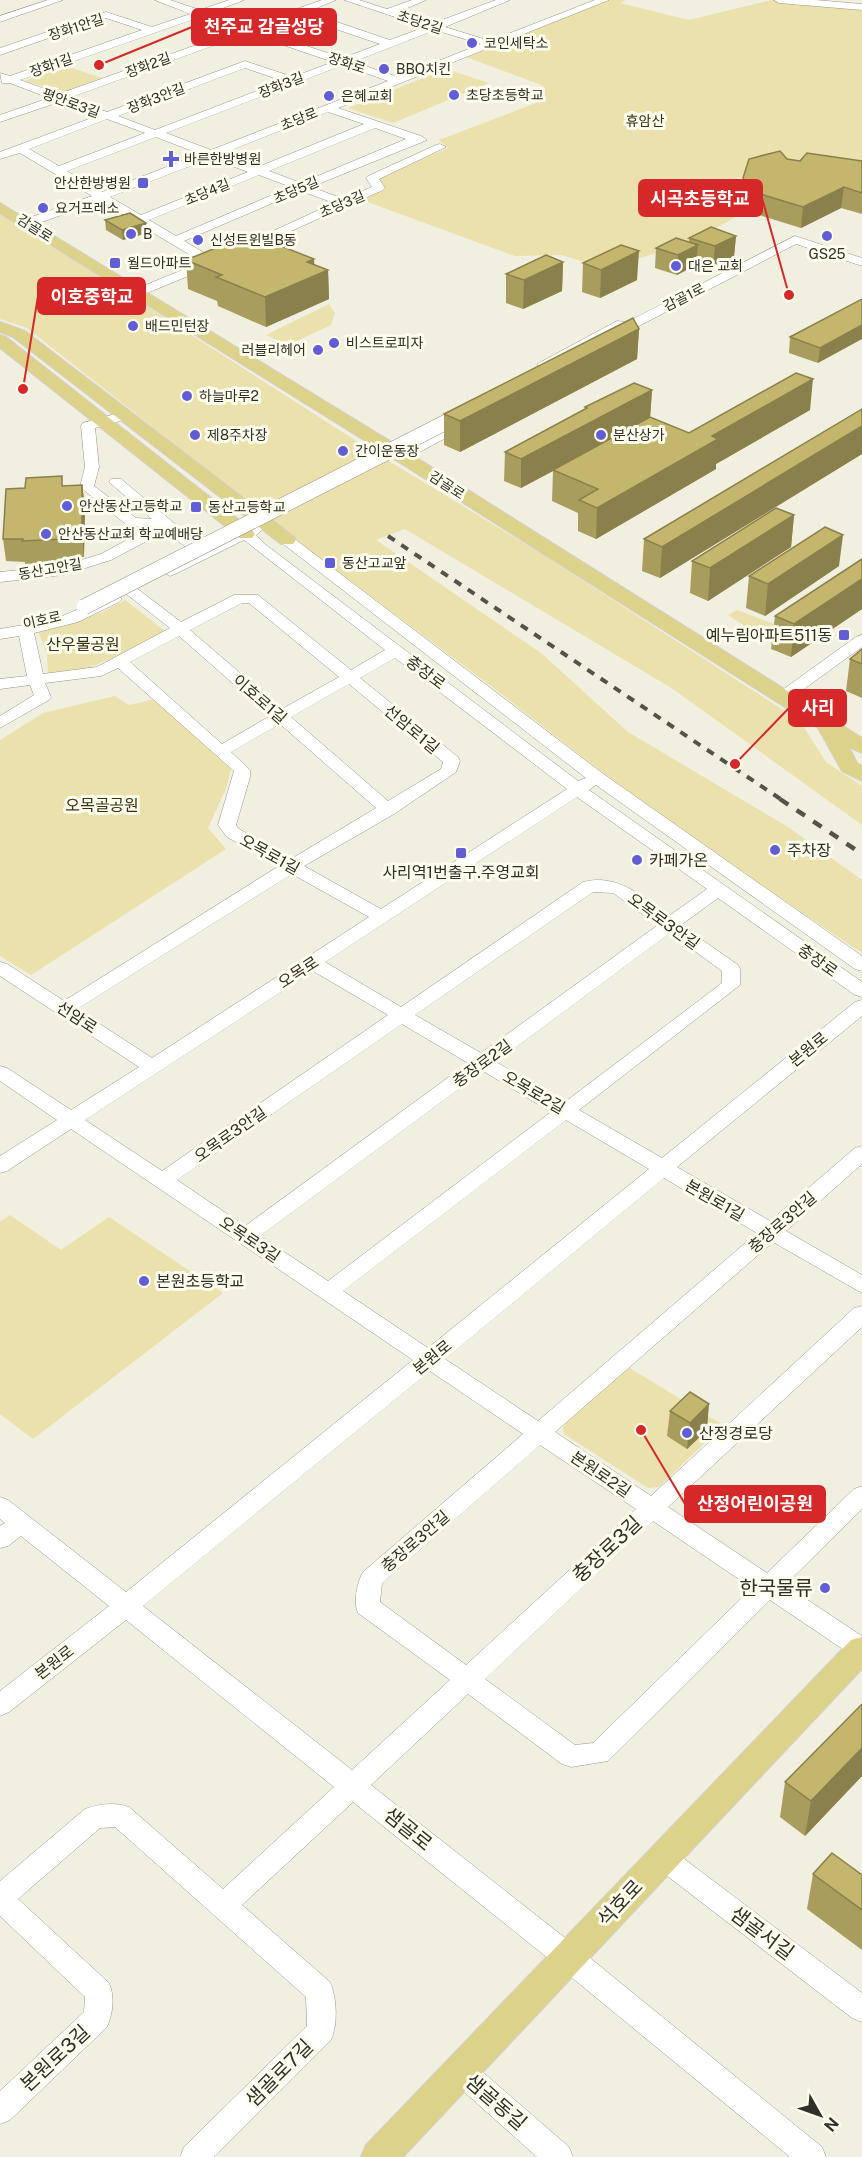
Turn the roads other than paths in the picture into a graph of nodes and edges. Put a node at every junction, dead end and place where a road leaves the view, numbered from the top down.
1 (58, 0) edge
2 (160, 0) edge
3 (239, 0) edge
4 (331, 0) edge
5 (349, 0) edge
6 (421, 0) edge
7 (505, 0) edge
8 (604, 0) edge
9 (779, 0) edge
10 (862, 7) edge
11 (296, 12) junction
12 (388, 12) junction
13 (199, 14) junction
14 (0, 19) edge
15 (435, 27) junction
16 (151, 30) junction
17 (248, 30) junction
18 (391, 44) junction
19 (490, 44) junction
20 (0, 52) edge
21 (343, 62) junction
22 (3, 80) edge
23 (397, 80) junction
24 (293, 81) junction
25 (58, 98) junction
26 (327, 108) junction
27 (107, 116) junction
28 (0, 119) edge
29 (375, 123) junction
30 (155, 134) junction
31 (417, 138) junction
32 (20, 148) junction
33 (210, 154) junction
34 (0, 156) edge
35 (57, 171) junction
36 (257, 171) junction
37 (302, 188) junction
38 (0, 198) edge
39 (100, 198) junction
40 (344, 203) junction
41 (0, 207) edge
42 (139, 220) junction
43 (32, 222) junction
44 (176, 240) junction
45 (221, 258) junction
46 (862, 262) edge
47 (147, 289) junction
48 (0, 327) edge
49 (0, 340) edge
50 (538, 374) edge
51 (126, 415) junction
52 (102, 422) junction
53 (398, 450) junction
54 (116, 482) dead end
55 (259, 519) junction
56 (166, 525) junction
57 (240, 529) junction
58 (287, 540) joint
59 (193, 546) junction
60 (0, 577) edge
61 (130, 590) junction
62 (0, 621) edge
63 (0, 628) edge
64 (180, 629) junction
65 (26, 631) junction
66 (0, 634) edge
67 (862, 640) edge
68 (397, 650) junction
69 (120, 662) junction
70 (350, 677) junction
71 (36, 680) junction
72 (0, 684) edge
73 (791, 691) junction
74 (280, 716) junction
75 (0, 723) edge
76 (826, 726) junction
77 (862, 735) edge
78 (862, 747) edge
79 (221, 751) junction
80 (862, 775) edge
81 (596, 777) junction
82 (579, 788) junction
83 (388, 810) junction
84 (292, 866) junction
85 (717, 890) junction
86 (381, 917) junction
87 (671, 926) junction
88 (313, 963) junction
89 (862, 965) edge
90 (0, 968) edge
91 (862, 990) edge
92 (862, 1006) edge
93 (64, 1009) junction
94 (401, 1015) junction
95 (482, 1063) junction
96 (153, 1067) junction
97 (0, 1072) edge
98 (564, 1110) junction
99 (72, 1119) junction
100 (862, 1154) edge
101 (0, 1166) edge
102 (661, 1168) junction
103 (163, 1180) junction
104 (771, 1232) junction
105 (245, 1236) junction
106 (862, 1285) edge
107 (328, 1291) junction
108 (862, 1314) edge
109 (429, 1359) junction
110 (540, 1433) junction
111 (862, 1495) edge
112 (0, 1506) edge
113 (651, 1507) junction
114 (21, 1523) junction
115 (0, 1539) edge
116 (769, 1586) junction
117 (125, 1607) junction
118 (862, 1649) edge
119 (468, 1680) junction
120 (0, 1705) edge
121 (353, 1785) junction
122 (662, 1857) junction
123 (0, 1899) edge
124 (224, 1905) junction
125 (569, 1958) junction
126 (862, 2009) edge
127 (461, 2071) junction
128 (0, 2110) edge
129 (194, 2157) edge
130 (379, 2157) edge
131 (559, 2157) edge
132 (812, 2157) edge

1 - 14 street
2 - 13 street, 장화로
3 - 13 street, 장화1길
4 - 11 street, 장화2길
5 - 12 street, 초당2길
6 - 12 street
7 - 15 street, 장화3길
8 - 19 street, 초당로
9 - 10 street
11 - 17 street, 장화2길
11 - 18 street
12 - 15 street, 초당2길
13 - 16 street, 장화1길
13 - 17 street, 장화로
15 - 18 street, 장화3길
15 - 19 street, 초당2길
16 - 20 street, 장화1안길
16 - 22 street, 장화1길
17 - 21 street, 장화로
17 - 25 street, 장화2길
18 - 21 street, 장화3길
19 - 23 street, 초당로
21 - 23 street, 장화로
21 - 24 street, 장화3길
22 - 25 street, 평안로3길
23 - 26 street, 초당로
24 - 27 street, 장화3안길
24 - 30 street, 장화3길
25 - 27 street, 평안로3길
25 - 28 street, 장화2길
26 - 29 street, 초당3길
26 - 33 street, 초당로
27 - 30 street, 평안로3길
27 - 32 street, 장화3안길
29 - 31 street, 초당3길
29 - 36 street, 초당4길
30 - 33 street, 평안로3길
30 - 35 street, 장화3길
31 - 37 street, 초당5길
31 - 40 street, 초당3길
32 - 34 street, 장화3안길
32 - 35 street
33 - 36 street, 평안로3길
33 - 39 street, 초당로
35 - 39 street
36 - 37 street, 평안로3길
36 - 42 street, 초당4길
37 - 40 street, 평안로3길
37 - 44 street, 초당5길
38 - 43 main road, 감골로
39 - 42 street
39 - 43 street, 초당로
40 - 45 street, 초당3길
41 - 43 main road, 감골로
42 - 44 street
43 - 47 main road, 감골로
43 - 53 main road, 감골로
44 - 45 street
45 - 47 street, 초당3길
46 - 50 street, 감골1로
47 - 53 main road, 감골로
48 - 51 main road, 충장로
49 - 52 main road, 충장로
51 - 52 street
51 - 55 main road, 충장로
52 - 56 street
52 - 57 main road, 충장로
53 - 63 street, 이호로, bridge
53 - 73 main road, 감골로
53 - 76 main road, 감골로
54 - 56 street
55 - 57 street
55 - 58 main road, 충장로
56 - 59 street
56 - 60 street, 동산고안길
57 - 59 street
57 - 61 street
57 - 68 street, 충장로
58 - 81 street, 충장로
59 - 62 street
61 - 64 street, 이호로1길
61 - 65 street
64 - 69 street, 선암로1길
64 - 70 street, 선암로1길
64 - 74 street, 이호로1길
65 - 66 street
65 - 71 street
67 - 73 street
68 - 70 street
68 - 82 street, 충장로
69 - 71 street, 선암로1길
69 - 79 street, 오목로1길
70 - 74 street
70 - 83 street, 선암로1길
71 - 72 street, 선암로1길
71 - 75 street
73 - 77 main road, 감골로
74 - 79 street
74 - 83 street, 이호로1길
76 - 78 main road, 감골로
76 - 80 main road
79 - 84 street, 오목로1길
81 - 82 street, 오목로
81 - 89 street, 충장로
82 - 85 street, 충장로
82 - 86 street, 오목로
83 - 84 street, 선암로1길
84 - 86 street, 오목로1길
84 - 93 street, 선암로1길
85 - 87 street, 충장로2길
85 - 91 street, 충장로
86 - 88 street, 오목로
87 - 94 street, 오목로3안길
87 - 95 street, 충장로2길
87 - 98 street, 오목로3안길
88 - 94 street, 오목로2길
88 - 96 street, 오목로
90 - 93 street, 선암로
92 - 102 street, 본원로
93 - 96 street, 선암로
94 - 95 street, 오목로2길
94 - 103 street, 오목로3안길
95 - 98 street, 오목로2길
95 - 105 street, 충장로2길
96 - 99 street, 오목로
97 - 99 street, 오목로3길
98 - 102 street, 오목로2길
98 - 107 street, 오목로3안길
99 - 101 street, 오목로
99 - 103 street, 오목로3길
100 - 104 street, 충장로3안길
102 - 104 street, 본원로1길
102 - 109 street, 본원로
103 - 105 street, 오목로3길
104 - 106 street, 본원로1길
104 - 110 street, 충장로3안길
105 - 107 street, 오목로3길
107 - 109 street, 오목로3길
108 - 113 street, 충장로3길
109 - 110 street, 본원로2길
109 - 117 street, 본원로
110 - 113 street, 본원로2길
110 - 119 street, 충장로3안길
111 - 116 street, 충장로3안길
112 - 114 street, 샘골로
113 - 116 street, 본원로2길
113 - 119 street, 충장로3길
114 - 115 street
114 - 117 street, 샘골로
116 - 118 street, 본원로2길
116 - 119 street, 충장로3안길
117 - 120 street, 본원로
117 - 121 street, 샘골로
118 - 122 main road, 석호로
119 - 121 street, 충장로3길
121 - 124 street
121 - 125 street, 샘골로
122 - 125 main road, 석호로
122 - 126 street, 샘골서길
123 - 124 street, 샘골로7길
123 - 128 street, 본원로3길
124 - 129 street, 샘골로7길
125 - 127 main road, 석호로
125 - 132 street, 샘골로
127 - 130 main road, 석호로
127 - 131 street, 샘골동길

